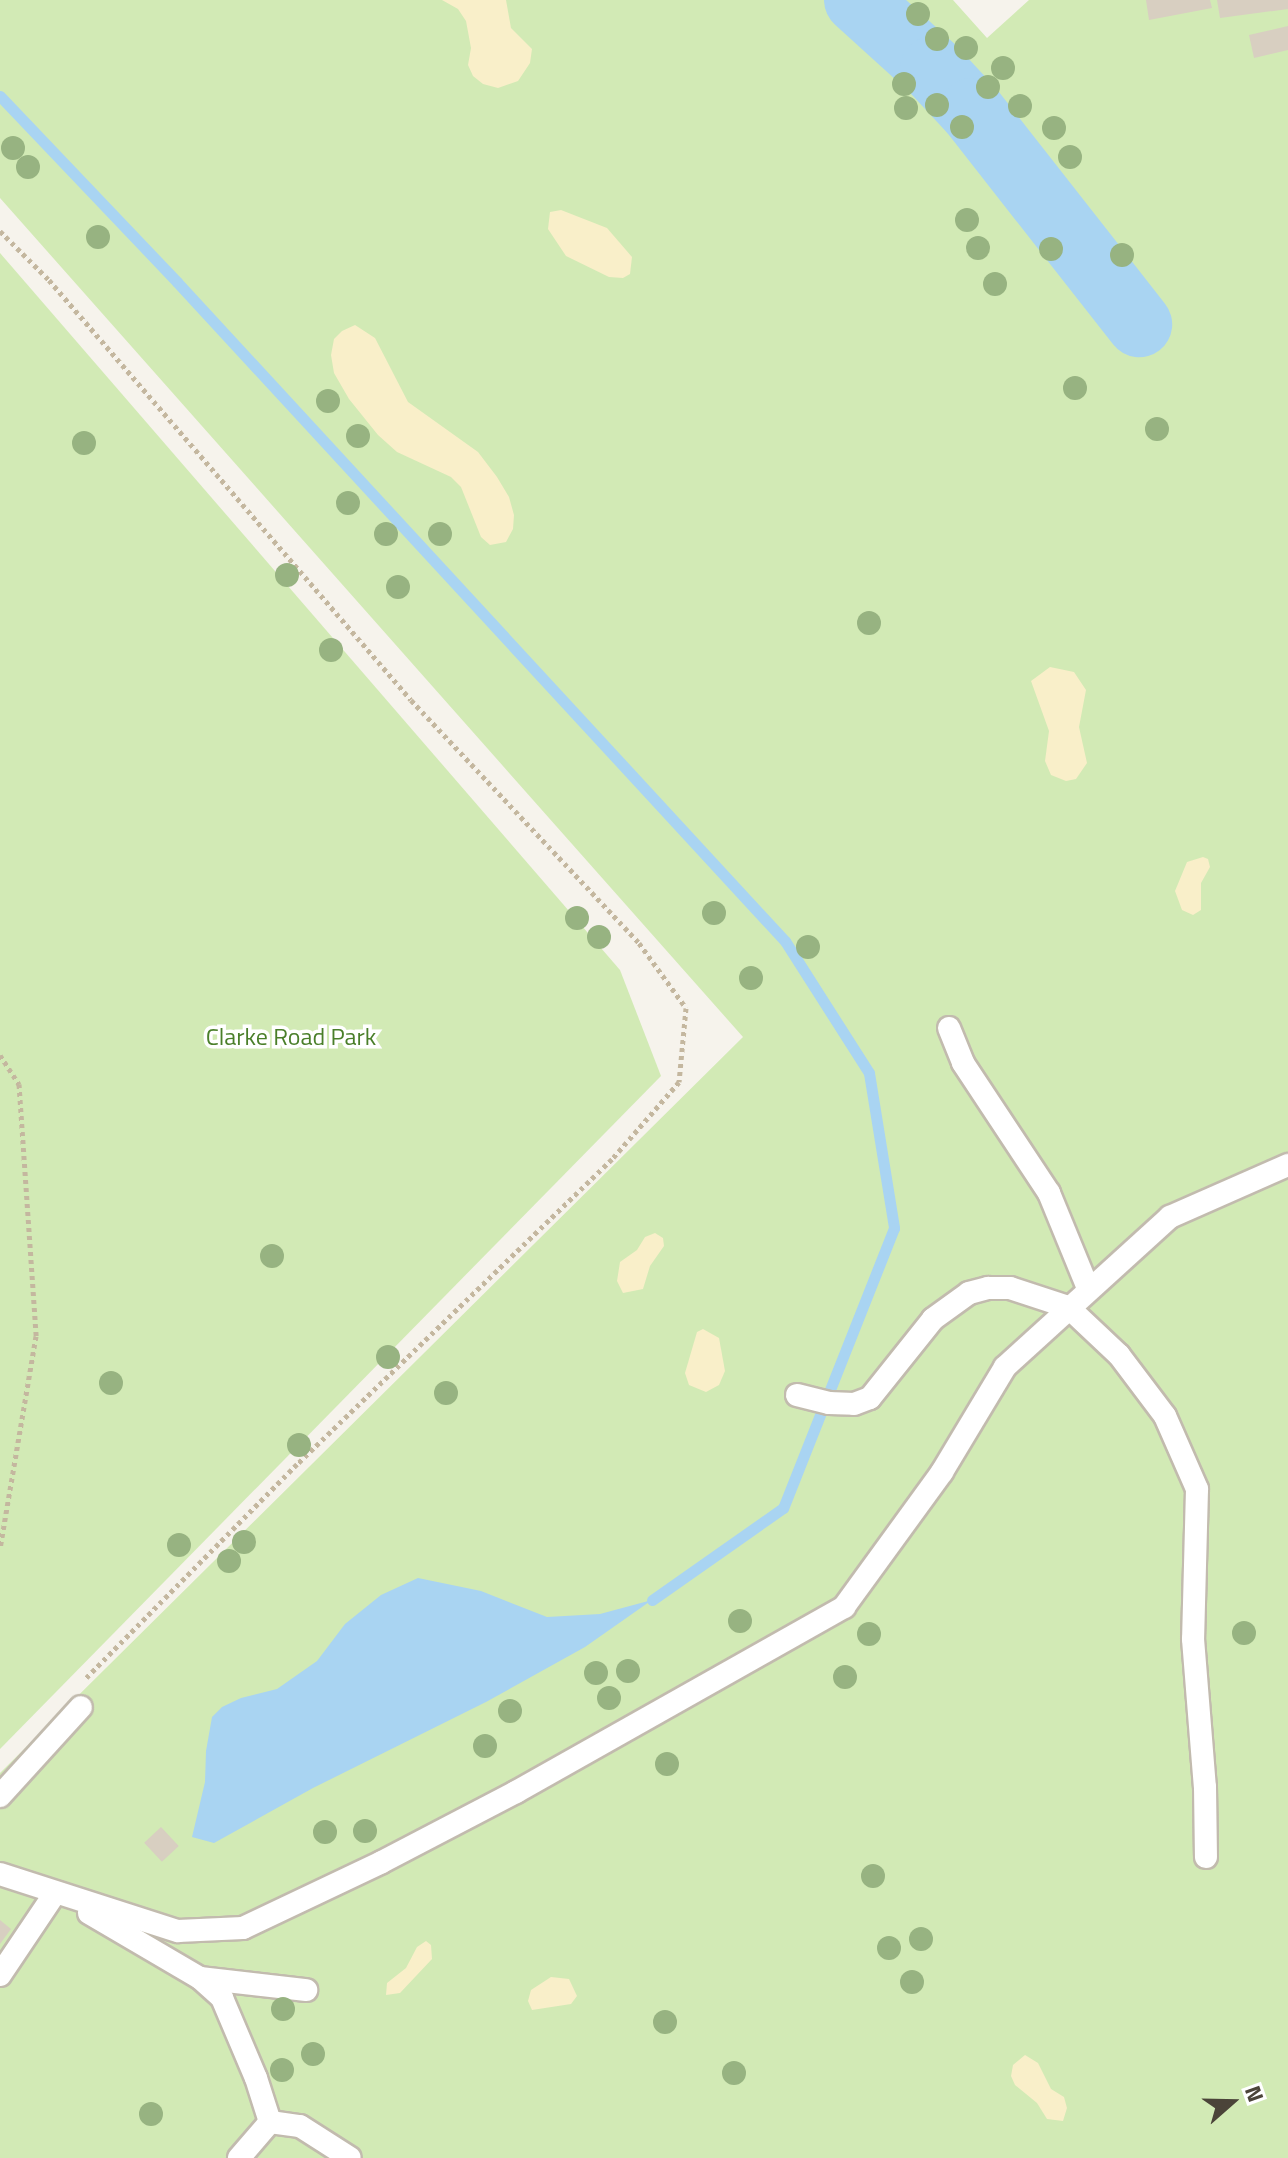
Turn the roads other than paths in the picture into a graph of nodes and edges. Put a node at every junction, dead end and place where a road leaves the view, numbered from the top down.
1 (949, 1028) dead end
2 (1288, 1165) edge
3 (1088, 1288) junction
4 (1068, 1307) junction
5 (812, 1398) dead end
6 (78, 1699) road end
7 (0, 1796) edge
8 (1206, 1857) dead end
9 (0, 1858) edge
10 (0, 1874) edge
11 (55, 1893) junction
12 (0, 1975) edge
13 (200, 1978) junction
14 (306, 1990) dead end
15 (270, 2122) junction
16 (239, 2158) edge
17 (350, 2158) edge

1 - 3 lane
2 - 3 lane
3 - 4 lane
4 - 5 lane
4 - 8 lane
4 - 11 lane
6 - 7 lane
9 - 11 lane
10 - 11 lane
11 - 12 lane
11 - 13 lane
13 - 14 lane
13 - 15 lane
15 - 16 lane
15 - 17 lane

